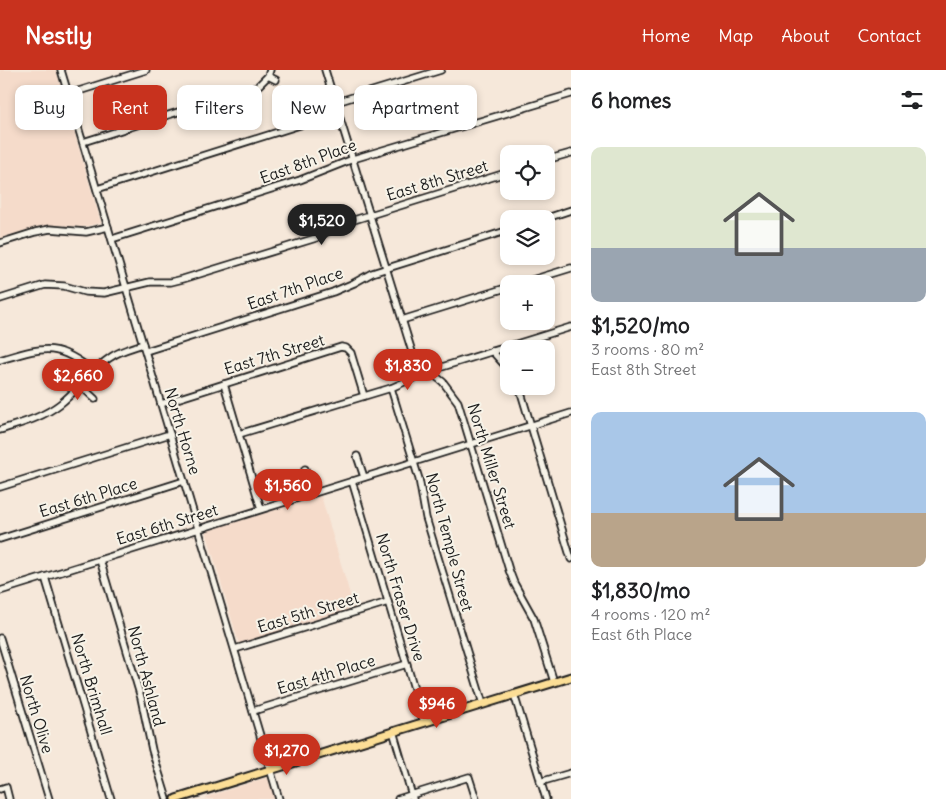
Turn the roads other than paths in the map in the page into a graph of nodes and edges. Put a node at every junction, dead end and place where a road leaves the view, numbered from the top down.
1 (61, 70) edge
2 (146, 70) edge
3 (325, 70) edge
4 (441, 70) edge
5 (269, 73) edge
6 (276, 80) dead end
7 (65, 85) edge
8 (330, 85) edge
9 (83, 89) edge
10 (571, 94) edge
11 (344, 100) edge
12 (344, 129) edge
13 (78, 130) edge
14 (284, 130) edge
15 (82, 142) junction
16 (571, 153) edge
17 (555, 157) edge
18 (353, 159) junction
19 (500, 175) edge
20 (97, 189) junction
21 (571, 210) edge
22 (370, 215) junction
23 (555, 215) edge
24 (108, 227) junction
25 (500, 233) edge
26 (112, 239) junction
27 (0, 243) edge
28 (386, 268) junction
29 (571, 268) edge
30 (548, 275) edge
31 (126, 288) junction
32 (500, 290) edge
33 (0, 299) edge
34 (402, 320) junction
35 (571, 327) edge
36 (144, 344) junction
37 (146, 351) junction
38 (492, 352) junction
39 (0, 360) edge
40 (500, 360) edge
41 (429, 371) junction
42 (94, 372) junction
43 (224, 384) junction
44 (80, 385) junction
45 (391, 388) junction
46 (522, 395) edge
47 (364, 396) junction
48 (95, 399) dead end
49 (161, 404) junction
50 (571, 414) edge
51 (531, 426) junction
52 (0, 430) edge
53 (170, 434) junction
54 (239, 434) junction
55 (471, 444) junction
56 (357, 456) dead end
57 (414, 462) junction
58 (305, 469) dead end
59 (364, 477) junction
60 (184, 481) junction
61 (352, 481) junction
62 (0, 487) edge
63 (312, 493) junction
64 (261, 509) junction
65 (199, 529) junction
66 (0, 539) edge
67 (571, 559) edge
68 (100, 560) junction
69 (45, 577) junction
70 (0, 592) edge
71 (388, 602) junction
72 (0, 638) edge
73 (235, 649) junction
74 (407, 664) junction
75 (571, 677) edge
76 (554, 682) junction
77 (514, 694) junction
78 (483, 704) junction
79 (253, 711) junction
80 (424, 722) junction
81 (393, 731) junction
82 (270, 770) junction
83 (571, 773) edge
84 (540, 782) junction
85 (3, 788) edge
86 (413, 797) edge
87 (9, 799) edge
88 (48, 799) edge
89 (112, 799) edge
90 (167, 799) edge
91 (176, 799) edge
92 (279, 799) edge
93 (398, 799) edge
94 (476, 799) edge
95 (546, 799) edge

1 - 7 street, North Horne
2 - 9 street
3 - 8 street, North Miller Street
4 - 11 street
5 - 6 street
5 - 15 street
10 - 18 street, East 8th Place
12 - 18 street, North Miller Street
13 - 15 street, North Horne
14 - 20 street
15 - 20 street, North Horne
16 - 17 street
18 - 22 street, North Miller Street
18 - 26 street, East 8th Place
19 - 22 street, East 8th Street
20 - 24 street, North Horne
21 - 23 street
22 - 28 street, North Miller Street
22 - 31 street, East 8th Street
24 - 26 street, North Horne
24 - 27 street
25 - 28 street, East 7th Place
26 - 31 street, North Horne
28 - 34 street, North Miller Street
28 - 37 street, East 7th Place
29 - 30 street
31 - 33 street, East 8th Street
31 - 36 street, North Horne
32 - 34 street
34 - 41 street, North Miller Street
35 - 38 street
36 - 37 street, North Horne
36 - 42 street
37 - 49 street, North Horne
38 - 40 street
38 - 41 street
39 - 42 street
41 - 45 street
41 - 55 street, North Miller Street
42 - 44 street
43 - 47 street, East 7th Street
43 - 49 street, East 7th Street
43 - 54 street
44 - 48 street
44 - 52 street
45 - 47 street
45 - 57 street, North Temple Street
46 - 51 street
47 - 54 street
49 - 53 street, North Horne
50 - 51 street, East 6th Street
51 - 55 street, East 6th Street
51 - 67 street
53 - 60 street, North Horne
53 - 62 street
54 - 64 street
55 - 57 street, East 6th Street
55 - 76 street, North Miller Street
56 - 59 street
57 - 59 street, East 6th Street
57 - 78 street, North Temple Street
58 - 63 street
59 - 61 street, East 6th Street
60 - 65 street, North Horne
60 - 66 street, East 6th Place
61 - 63 street, East 6th Street
61 - 71 street, North Fraser Drive
63 - 64 street, East 6th Street
64 - 65 street, East 6th Street
65 - 68 street, East 6th Street
65 - 73 street, North Horne
68 - 69 street, East 6th Street
68 - 90 street, North Ashland
69 - 70 street, East 6th Street
69 - 89 street, North Brimhall
71 - 73 street, East 5th Street
71 - 74 street, North Fraser Drive
72 - 88 street, North Olive
73 - 79 street, North Horne
74 - 79 street, East 4th Place
74 - 80 street, North Fraser Drive
75 - 76 main road
76 - 77 main road
77 - 78 main road
77 - 84 street
78 - 80 main road
79 - 82 street, North Horne
80 - 81 main road
81 - 82 main road
81 - 86 street
82 - 91 main road
82 - 92 street, North Horne
83 - 84 street
84 - 95 street
85 - 87 street
86 - 93 street
86 - 94 street

